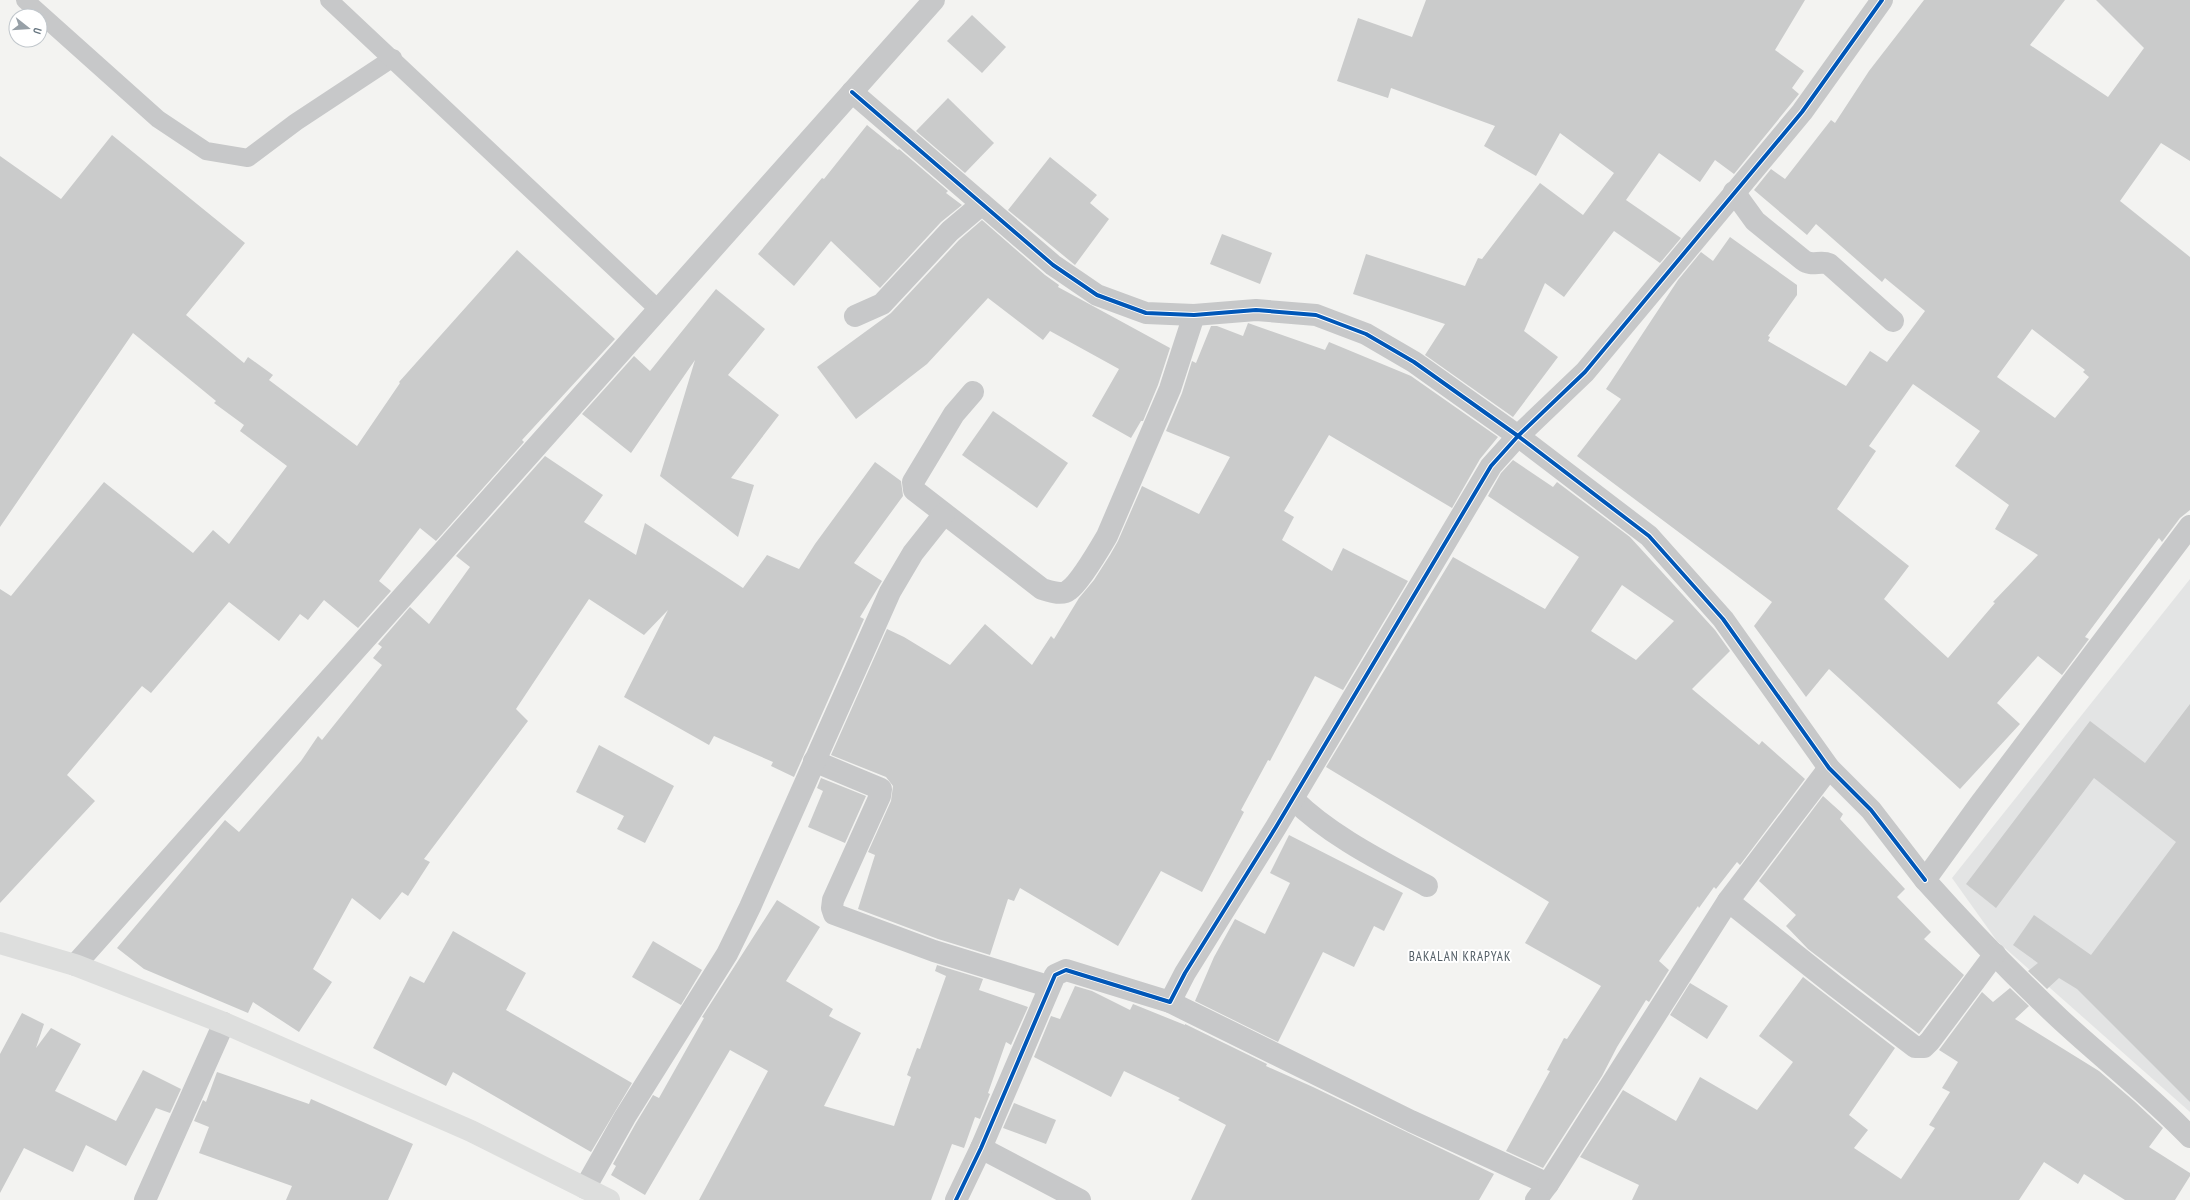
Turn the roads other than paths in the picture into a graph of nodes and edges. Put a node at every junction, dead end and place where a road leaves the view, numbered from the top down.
1 (25, 0) edge
2 (329, 0) edge
3 (934, 0) edge
4 (1878, 1) edge
5 (393, 58) junction
6 (852, 92) junction
7 (1734, 192) junction
8 (982, 204) junction
9 (658, 309) junction
10 (1194, 315) junction
11 (855, 316) dead end
12 (1893, 321) dead end
13 (973, 392) dead end
14 (1518, 436) junction
15 (944, 514) junction
16 (2190, 526) edge
17 (814, 761) junction
18 (1829, 768) junction
19 (1293, 799) junction
20 (1926, 880) junction
21 (1427, 886) dead end
22 (1728, 901) junction
23 (0, 943) edge
24 (1995, 954) junction
25 (75, 965) junction
26 (1048, 986) junction
27 (1170, 1002) junction
28 (224, 1023) junction
29 (2190, 1137) edge
30 (981, 1148) junction
31 (585, 1188) junction
32 (1542, 1192) edge
33 (145, 1200) edge
34 (609, 1200) edge
35 (956, 1200) edge
36 (1080, 1200) edge

1 - 5 lane
2 - 5 lane
3 - 6 street
4 - 7 street
5 - 9 lane
6 - 8 street
6 - 9 street
7 - 12 street
7 - 14 street
8 - 10 street
8 - 11 street
9 - 25 street
10 - 14 street
10 - 15 street
13 - 15 street
14 - 18 street
14 - 19 street
15 - 17 street
16 - 20 street
17 - 26 street
17 - 31 street
18 - 20 street
18 - 22 street
19 - 21 street
19 - 27 street
20 - 24 street
22 - 24 street
22 - 32 street
23 - 25 main road
24 - 29 street
25 - 28 main road
26 - 27 street
26 - 30 street
27 - 32 street
28 - 31 main road
28 - 33 street
30 - 35 street
30 - 36 street
31 - 34 main road

